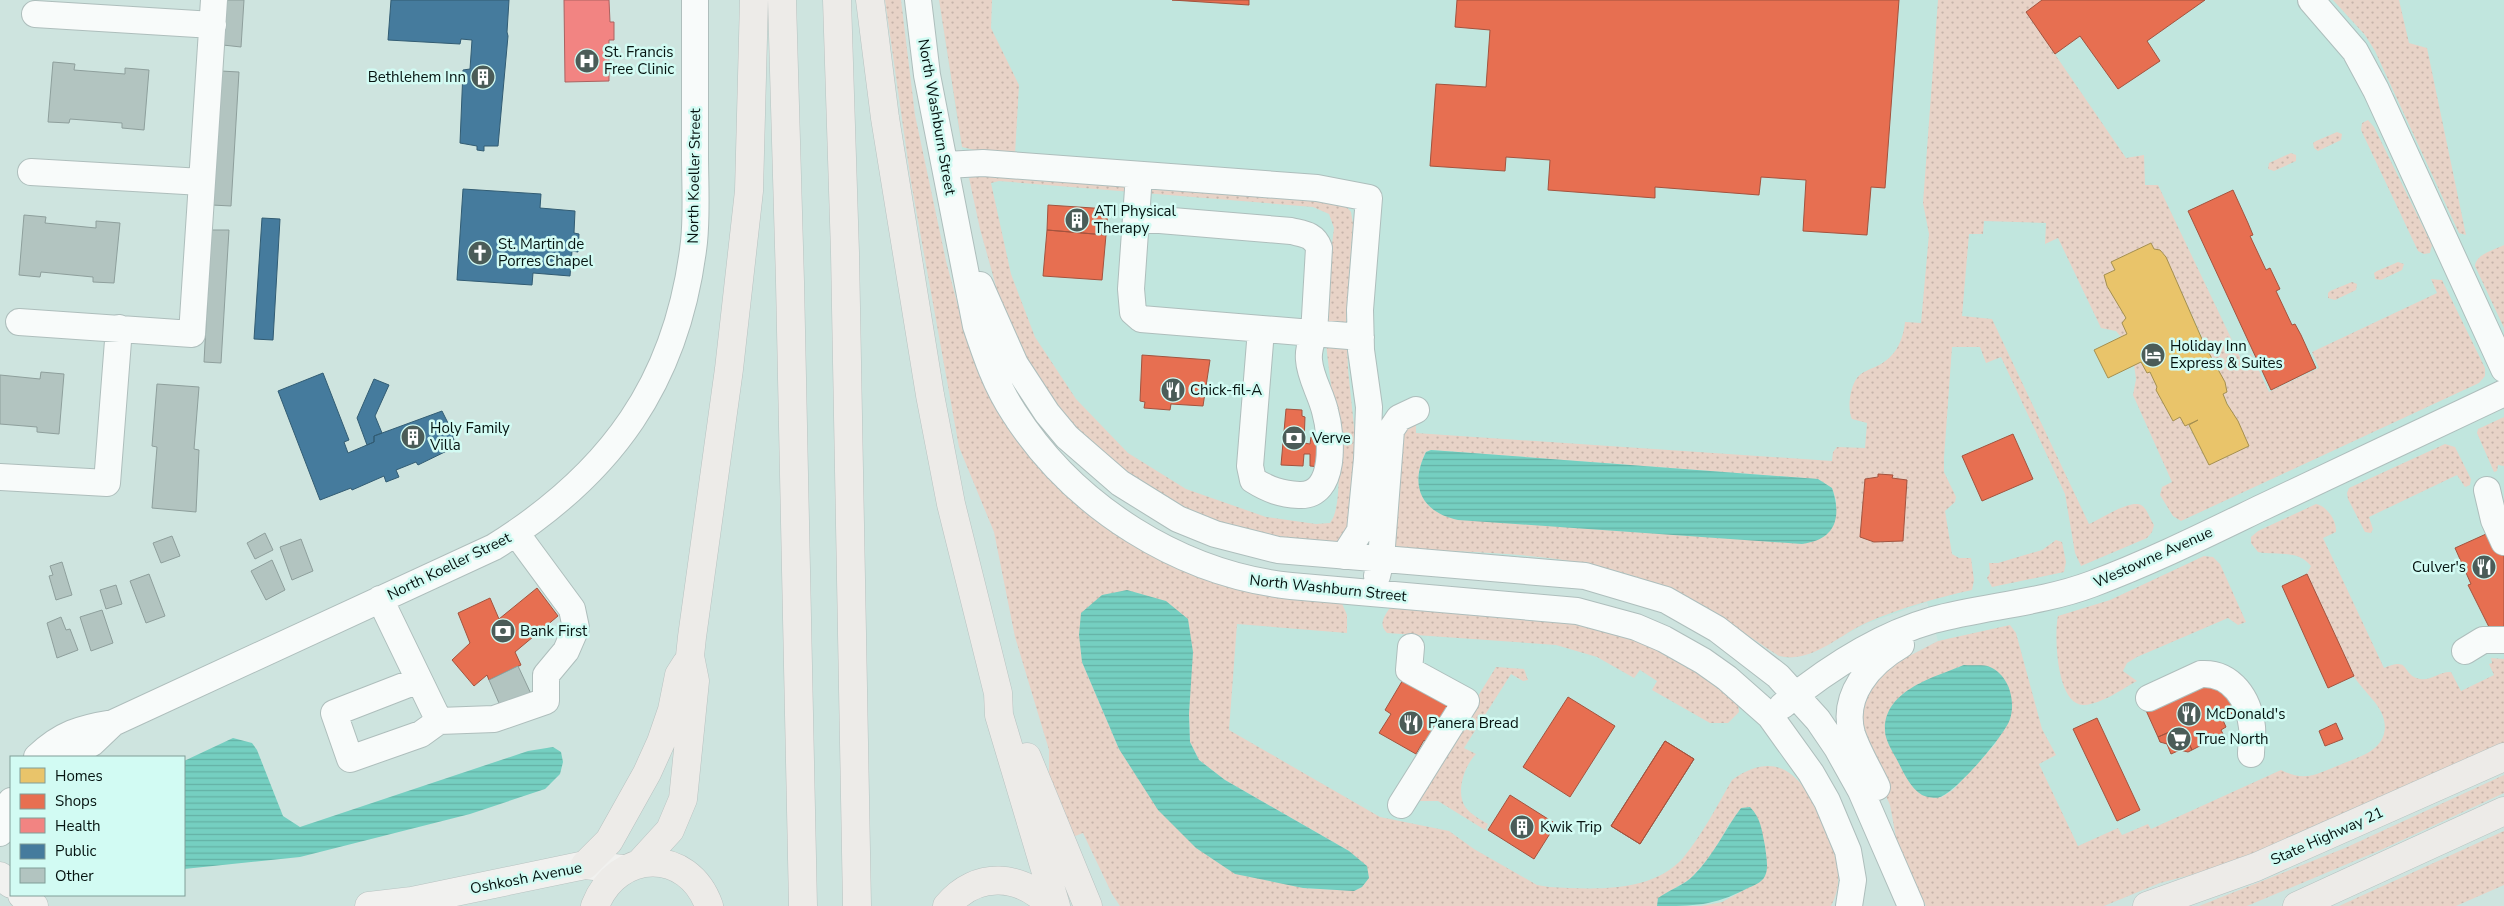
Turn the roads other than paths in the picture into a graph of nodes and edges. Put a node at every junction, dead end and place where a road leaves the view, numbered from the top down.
1 (696, 0) edge
2 (754, 0) edge
3 (782, 0) edge
4 (838, 0) edge
5 (870, 0) edge
6 (918, 0) edge
7 (2311, 0) edge
8 (213, 13) edge
9 (35, 14) dead end
10 (945, 165) junction
11 (31, 172) dead end
12 (1139, 175) junction
13 (202, 182) junction
14 (1136, 218) junction
15 (959, 233) junction
16 (19, 322) dead end
17 (119, 328) junction
18 (1261, 330) junction
19 (1314, 334) junction
20 (1361, 337) junction
21 (2504, 369) edge
22 (2504, 393) edge
23 (1369, 407) junction
24 (1386, 476) junction
25 (0, 477) edge
26 (2487, 490) dead end
27 (516, 533) junction
28 (2504, 542) edge
29 (1361, 558) junction
30 (1363, 593) junction
31 (380, 599) junction
32 (1962, 615) junction
33 (2504, 640) edge
34 (1410, 647) dead end
35 (2465, 650) dead end
36 (690, 656) junction
37 (419, 680) junction
38 (998, 693) junction
39 (1796, 694) junction
40 (2149, 698) dead end
41 (1770, 716) junction
42 (439, 721) junction
43 (113, 723) junction
44 (2251, 754) dead end
45 (38, 756) edge
46 (71, 756) edge
47 (2504, 756) edge
48 (10, 804) edge
49 (1401, 805) dead end
50 (2504, 811) edge
51 (0, 833) edge
52 (1887, 848) junction
53 (585, 865) junction
54 (631, 866) junction
55 (22, 896) edge
56 (713, 902) edge
57 (944, 903) edge
58 (34, 906) edge
59 (369, 906) edge
60 (595, 906) edge
61 (802, 906) edge
62 (857, 906) edge
63 (1051, 906) edge
64 (1056, 906) edge
65 (1088, 906) edge
66 (1849, 906) edge
67 (1911, 906) edge
68 (2147, 906) edge
69 (2297, 906) edge

1 - 27 street, North Koeller Street
2 - 36 highway
3 - 61 highway
4 - 62 highway
5 - 38 highway
6 - 10 street, North Washburn Street
7 - 21 street
8 - 9 street
8 - 13 street
10 - 12 street
10 - 15 street, North Washburn Street
11 - 13 street
12 - 14 street
12 - 20 street
13 - 17 street
14 - 18 street
14 - 19 street
15 - 29 street, North Washburn Street
15 - 30 street, North Washburn Street
16 - 17 street
17 - 25 street
18 - 19 street
18 - 19 street
19 - 20 street
20 - 23 street
22 - 32 street, Westowne Avenue
23 - 24 street
23 - 24 street
23 - 29 street
24 - 29 street
26 - 28 street
27 - 31 street, North Koeller Street
27 - 42 street
29 - 30 street
29 - 39 street, North Washburn Street
30 - 41 street, North Washburn Street
31 - 37 street
31 - 43 street, North Koeller Street
32 - 39 street, Westowne Avenue
32 - 52 street
33 - 35 street
34 - 49 street
36 - 53 highway
36 - 54 highway
37 - 42 street
37 - 42 street
38 - 64 highway
38 - 65 highway
39 - 41 street, Westowne Avenue
39 - 52 street
40 - 44 street
41 - 66 street
43 - 45 street, North Koeller Street
43 - 46 street, North Koeller Street
47 - 68 highway, State Highway 21
48 - 51 street
50 - 69 highway
52 - 67 street
53 - 54 main road, Oshkosh Avenue
53 - 59 main road, Oshkosh Avenue
54 - 56 highway
54 - 60 highway
55 - 58 main road
57 - 63 highway

